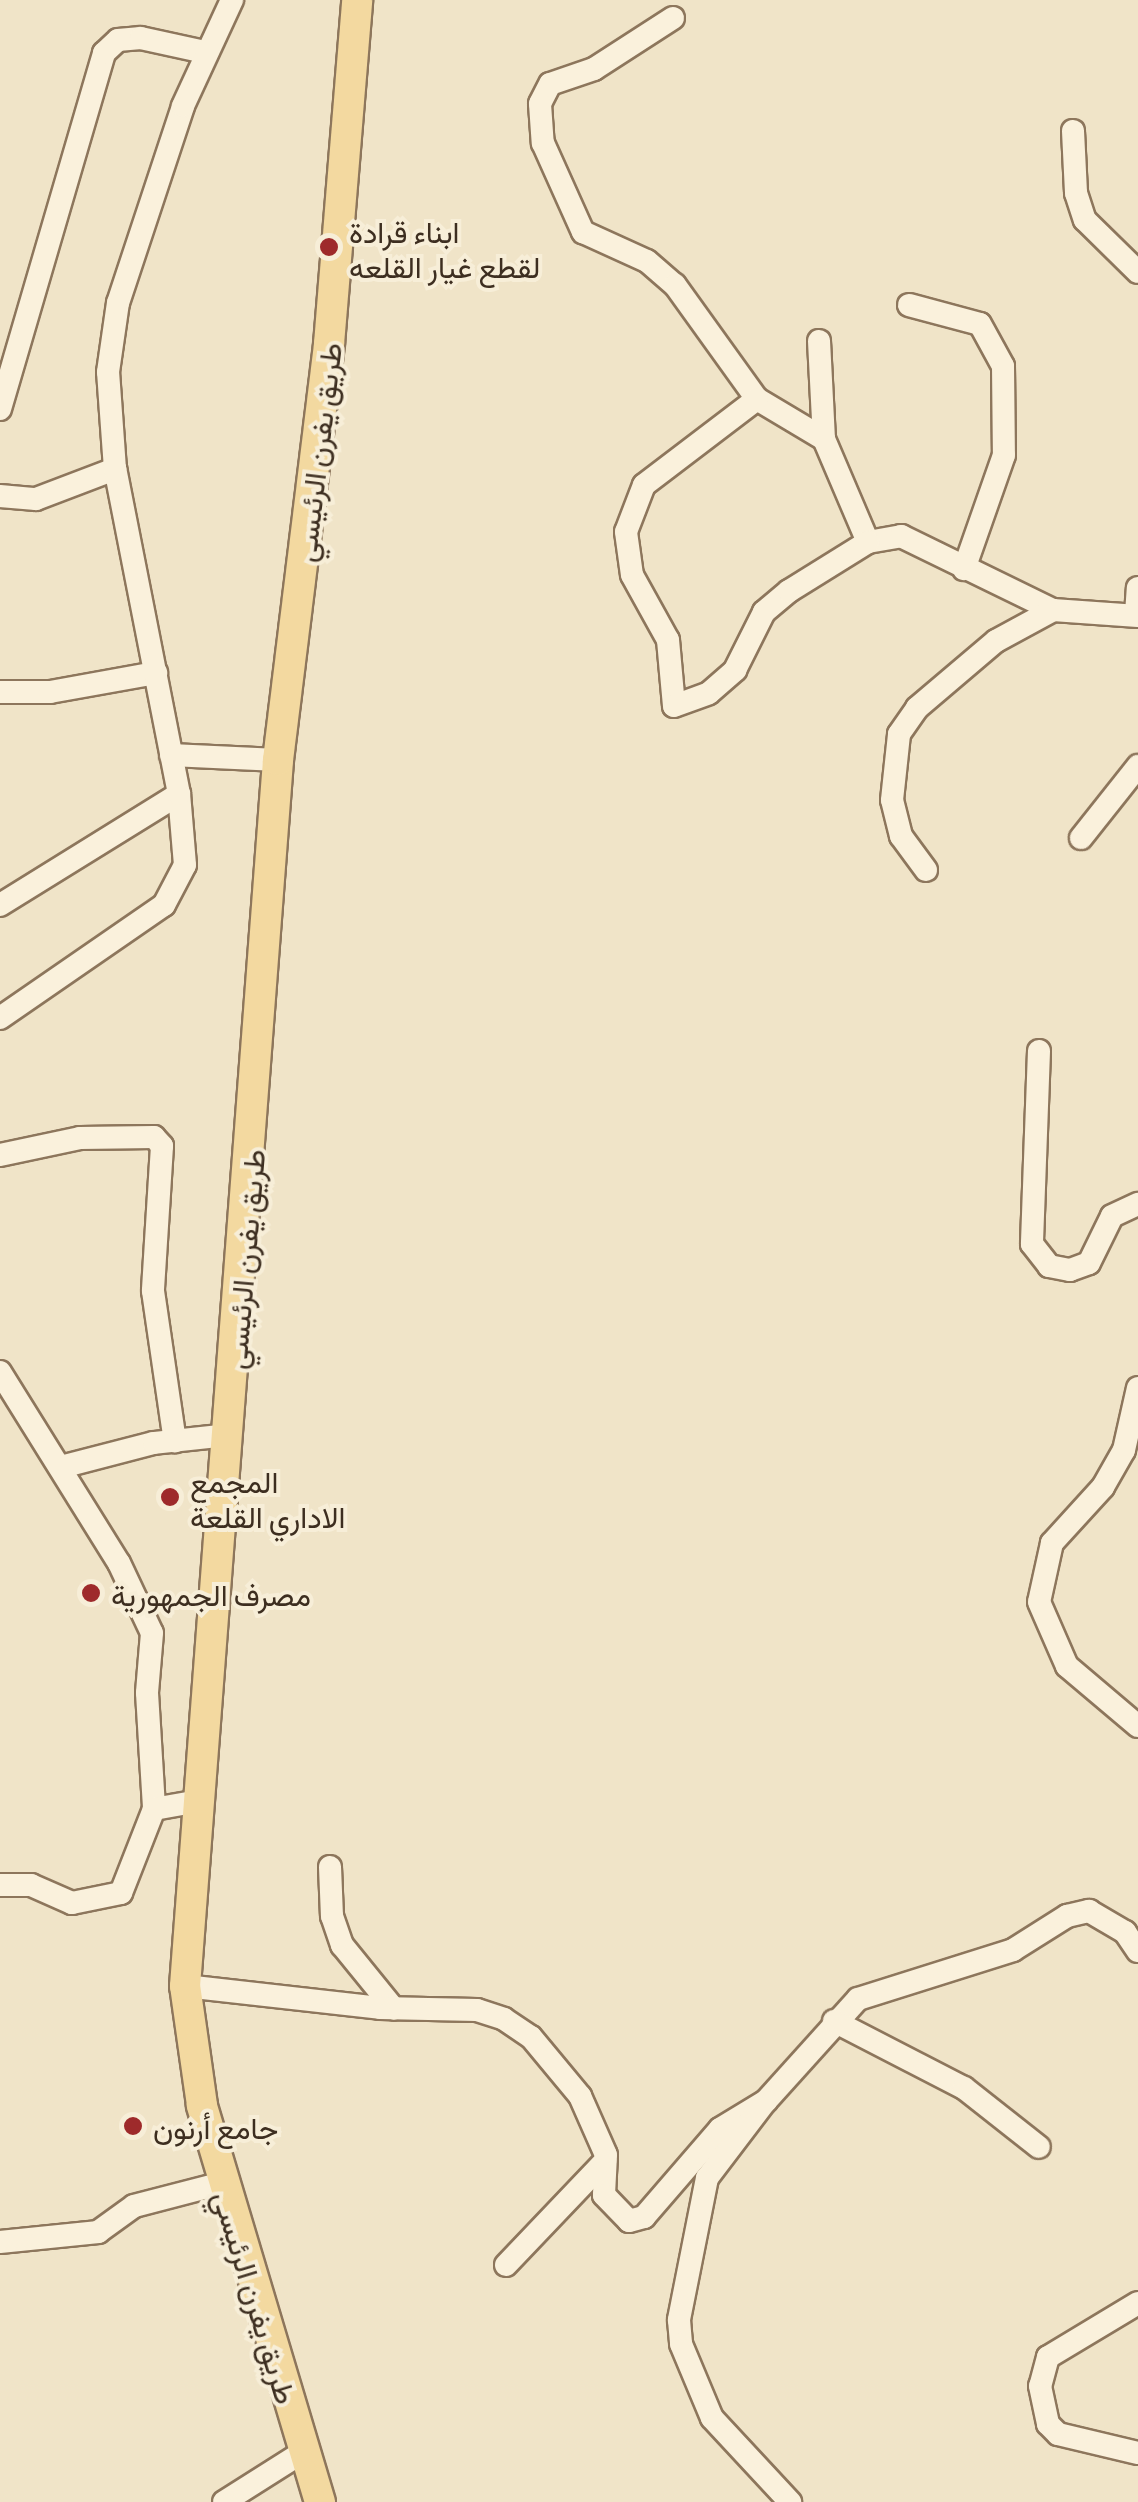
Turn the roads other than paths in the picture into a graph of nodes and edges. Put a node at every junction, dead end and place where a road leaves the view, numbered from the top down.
1 (232, 0) edge
2 (357, 0) edge
3 (673, 18) dead end
4 (205, 52) junction
5 (1074, 131) dead end
6 (1138, 272) edge
7 (909, 305) dead end
8 (818, 341) dead end
9 (757, 399) junction
10 (0, 409) edge
11 (824, 439) junction
12 (115, 469) junction
13 (0, 496) edge
14 (868, 542) junction
15 (964, 568) junction
16 (1138, 588) edge
17 (1053, 610) junction
18 (1137, 615) edge
19 (156, 673) junction
20 (0, 692) edge
21 (171, 755) junction
22 (278, 760) junction
23 (1138, 766) edge
24 (178, 794) junction
25 (1081, 838) dead end
26 (926, 870) dead end
27 (0, 905) edge
28 (0, 1018) edge
29 (1040, 1051) dead end
30 (0, 1156) edge
31 (1138, 1204) edge
32 (0, 1372) edge
33 (1138, 1388) edge
34 (228, 1436) junction
35 (175, 1442) junction
36 (60, 1467) junction
37 (1138, 1726) edge
38 (199, 1801) junction
39 (154, 1809) junction
40 (330, 1867) dead end
41 (0, 1885) edge
42 (1138, 1952) edge
43 (185, 1986) junction
44 (394, 2009) junction
45 (834, 2021) junction
46 (766, 2100) junction
47 (1038, 2147) dead end
48 (605, 2161) junction
49 (222, 2182) junction
50 (0, 2242) edge
51 (506, 2264) dead end
52 (1138, 2303) edge
53 (302, 2452) junction
54 (1138, 2452) edge
55 (224, 2502) edge
56 (320, 2502) edge
57 (790, 2502) edge

1 - 4 street
2 - 22 main road, طريق يفرن الرئيسي
3 - 9 street
4 - 10 street
4 - 12 street
5 - 6 street
7 - 15 street
8 - 11 street
9 - 11 street
9 - 14 street
11 - 14 street
12 - 13 street
12 - 19 street
14 - 15 street
15 - 17 street
16 - 18 street
17 - 18 street
17 - 26 street
19 - 20 street
19 - 21 street
21 - 22 street
21 - 24 street
22 - 34 main road, طريق يفرن الرئيسي
23 - 25 street
24 - 27 street
24 - 28 street
29 - 31 street
30 - 35 street
32 - 36 street
33 - 37 street
34 - 35 street
34 - 38 main road, طريق يفرن الرئيسي
35 - 36 street
36 - 39 street
38 - 39 street
38 - 43 main road, طريق يفرن الرئيسي
39 - 41 street
40 - 44 street
42 - 45 street
43 - 44 street
43 - 49 main road, طريق يفرن الرئيسي
44 - 48 street
45 - 46 street
45 - 47 street
46 - 48 street
46 - 57 street
48 - 51 street
49 - 50 street
49 - 53 main road, طريق يفرن الرئيسي
52 - 54 street
53 - 55 street
53 - 56 main road, طريق يفرن الرئيسي

